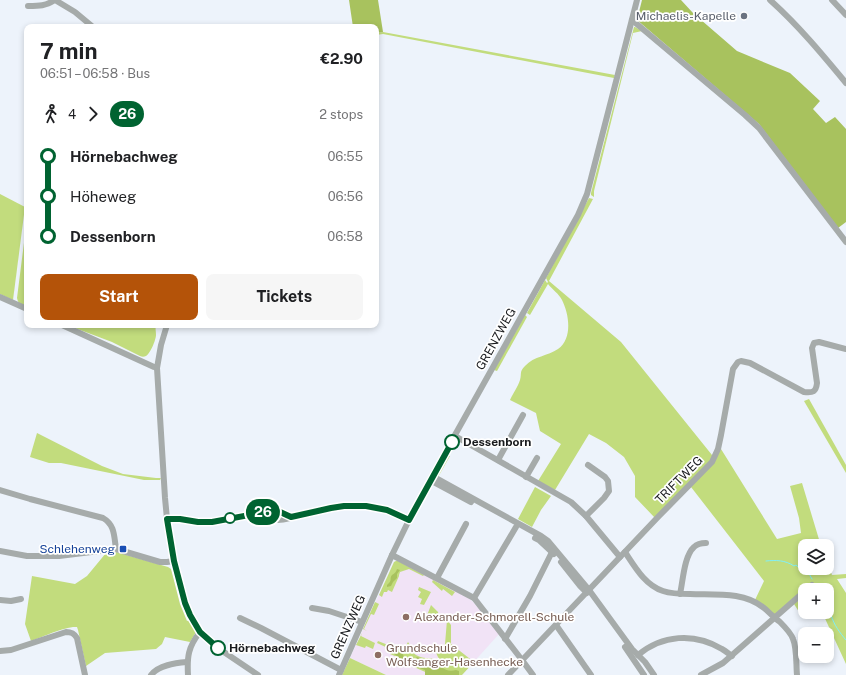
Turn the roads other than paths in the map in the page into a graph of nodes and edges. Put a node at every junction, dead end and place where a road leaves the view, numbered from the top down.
1 (55, 0) edge
2 (637, 0) edge
3 (770, 0) edge
4 (832, 0) edge
5 (28, 6) dead end
6 (846, 15) edge
7 (632, 20) junction
8 (89, 24) edge
9 (846, 83) edge
10 (846, 242) edge
11 (0, 297) edge
12 (24, 308) edge
13 (68, 328) edge
14 (166, 328) edge
15 (846, 348) edge
16 (157, 368) junction
17 (523, 414) dead end
18 (455, 436) junction
19 (537, 458) dead end
20 (498, 460) junction
21 (588, 465) dead end
22 (526, 477) junction
23 (431, 478) junction
24 (0, 490) edge
25 (586, 516) junction
26 (167, 519) junction
27 (409, 520) junction
28 (466, 524) dead end
29 (516, 527) junction
30 (706, 543) dead end
31 (116, 549) junction
32 (0, 551) edge
33 (552, 552) junction
34 (392, 555) junction
35 (623, 555) junction
36 (174, 561) junction
37 (437, 578) junction
38 (588, 591) junction
39 (680, 594) junction
40 (474, 598) junction
41 (798, 598) edge
42 (21, 599) dead end
43 (0, 600) edge
44 (312, 608) dead end
45 (240, 618) dead end
46 (774, 618) junction
47 (362, 622) junction
48 (556, 625) junction
49 (200, 632) junction
50 (505, 638) junction
51 (0, 651) edge
52 (638, 655) junction
53 (732, 656) junction
54 (522, 660) junction
55 (187, 662) junction
56 (340, 673) edge
57 (85, 675) edge
58 (150, 675) edge
59 (188, 675) edge
60 (258, 675) edge
61 (508, 675) edge
62 (533, 675) edge
63 (591, 675) edge
64 (644, 675) edge
65 (654, 675) edge
66 (701, 675) edge
67 (797, 675) edge

1 - 5 street
1 - 8 street
2 - 7 street, GRENZWEG
3 - 9 street
4 - 6 street
7 - 10 street
7 - 18 street, GRENZWEG
11 - 12 street
13 - 16 street
14 - 16 street
15 - 35 street, TRIFTWEG
16 - 26 street
17 - 20 street
18 - 20 street
18 - 23 street, GRENZWEG
19 - 22 street
20 - 22 street
21 - 25 street
22 - 25 street
23 - 27 street, GRENZWEG
23 - 29 street
23 - 38 street
24 - 31 street
25 - 35 street
26 - 27 street
26 - 36 street
27 - 34 street, GRENZWEG
28 - 37 street
29 - 33 street
29 - 40 street
30 - 39 street
31 - 32 street
31 - 36 street
33 - 38 street
33 - 50 street
34 - 37 street
34 - 47 street, GRENZWEG
35 - 38 street, TRIFTWEG
35 - 39 street
36 - 49 street
37 - 40 street
38 - 48 street, TRIFTWEG
38 - 52 street
38 - 64 street
39 - 46 street
40 - 50 street
41 - 46 street
42 - 43 street
44 - 47 street
45 - 56 street
46 - 53 street
46 - 67 street
47 - 56 street, GRENZWEG
48 - 54 street, TRIFTWEG
48 - 63 street
49 - 55 street
49 - 60 street
50 - 54 street
51 - 57 street
52 - 53 street
52 - 65 street
53 - 66 street
54 - 61 street, TRIFTWEG
54 - 62 street
55 - 58 street
55 - 59 street

